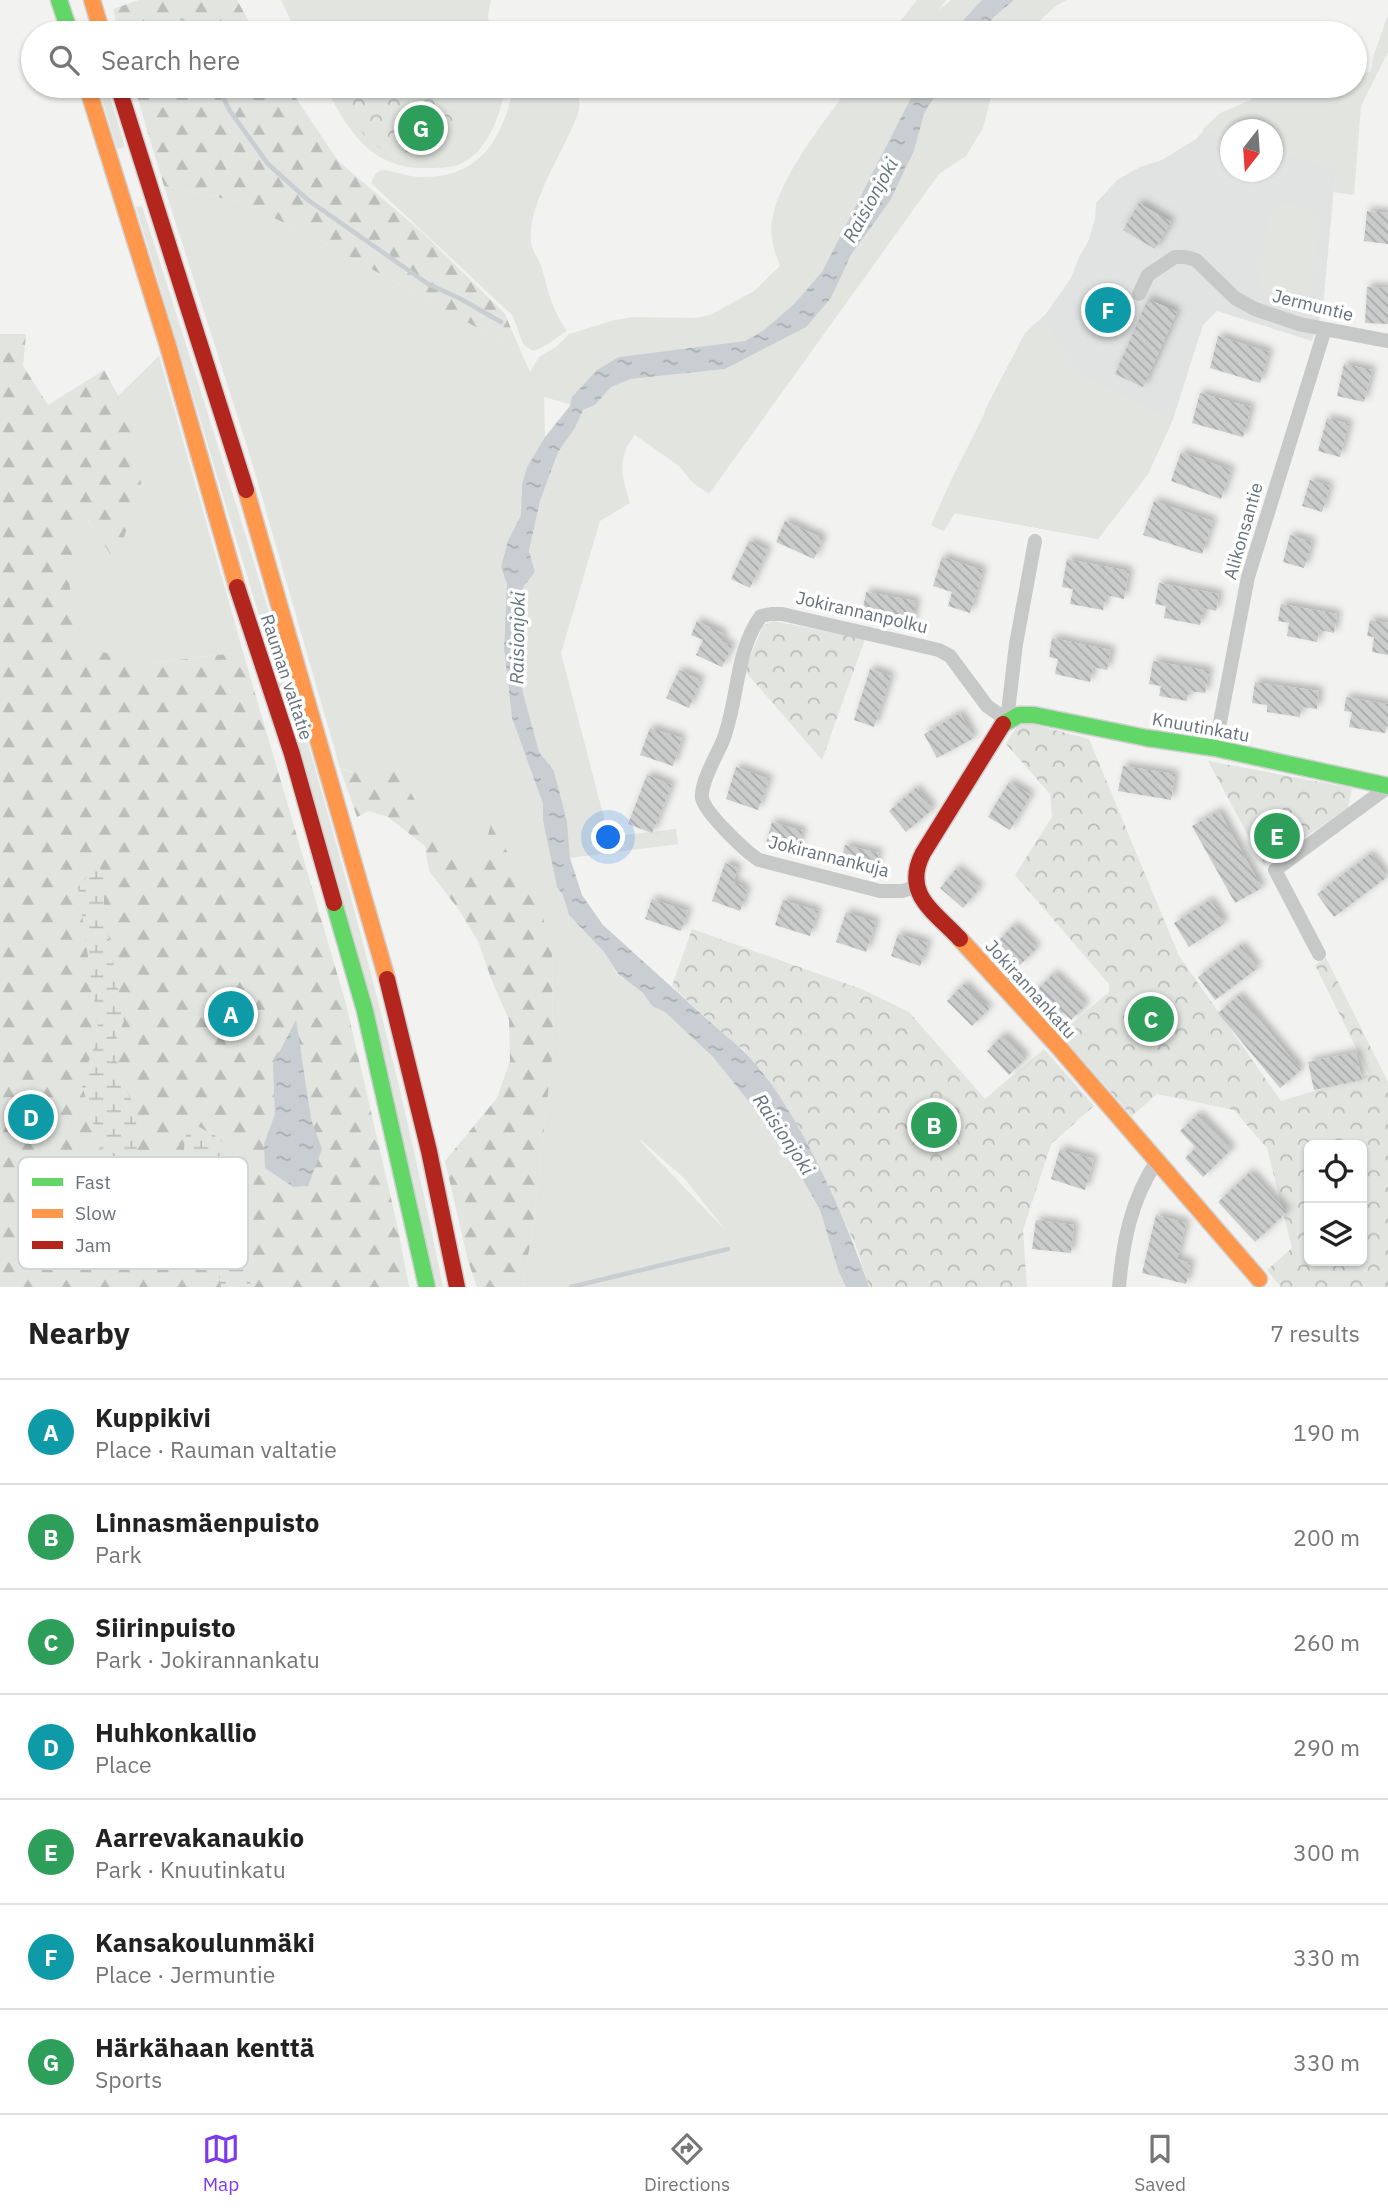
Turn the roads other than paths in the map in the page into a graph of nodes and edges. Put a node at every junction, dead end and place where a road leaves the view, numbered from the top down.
1 (59, 0) edge
2 (92, 0) edge
3 (66, 21) edge
4 (98, 21) edge
5 (91, 98) edge
6 (122, 98) edge
7 (1139, 294) dead end
8 (1325, 330) junction
9 (1388, 341) edge
10 (1035, 541) dead end
11 (761, 616) joint
12 (1007, 720) junction
13 (1215, 748) junction
14 (1388, 786) edge
15 (914, 887) junction
16 (1319, 954) dead end
17 (1157, 1161) junction
18 (1259, 1279) dead end
19 (426, 1287) edge
20 (457, 1287) edge
21 (1119, 1287) edge

1 - 3 main road
2 - 4 main road
5 - 19 main road, Rauman valtatie
6 - 20 main road, Rauman valtatie
7 - 8 street, Jermuntie
8 - 9 street, Jermuntie
8 - 13 street, Alikonsantie
10 - 12 street
11 - 12 street, Jokirannanpolku
11 - 15 street, Jokirannankuja
12 - 13 main road, Knuutinkatu
12 - 15 main road
13 - 14 main road, Knuutinkatu
14 - 16 street, Knuutinkatu
15 - 17 main road, Jokirannankatu
17 - 18 main road, Jokirannankatu
17 - 21 street

